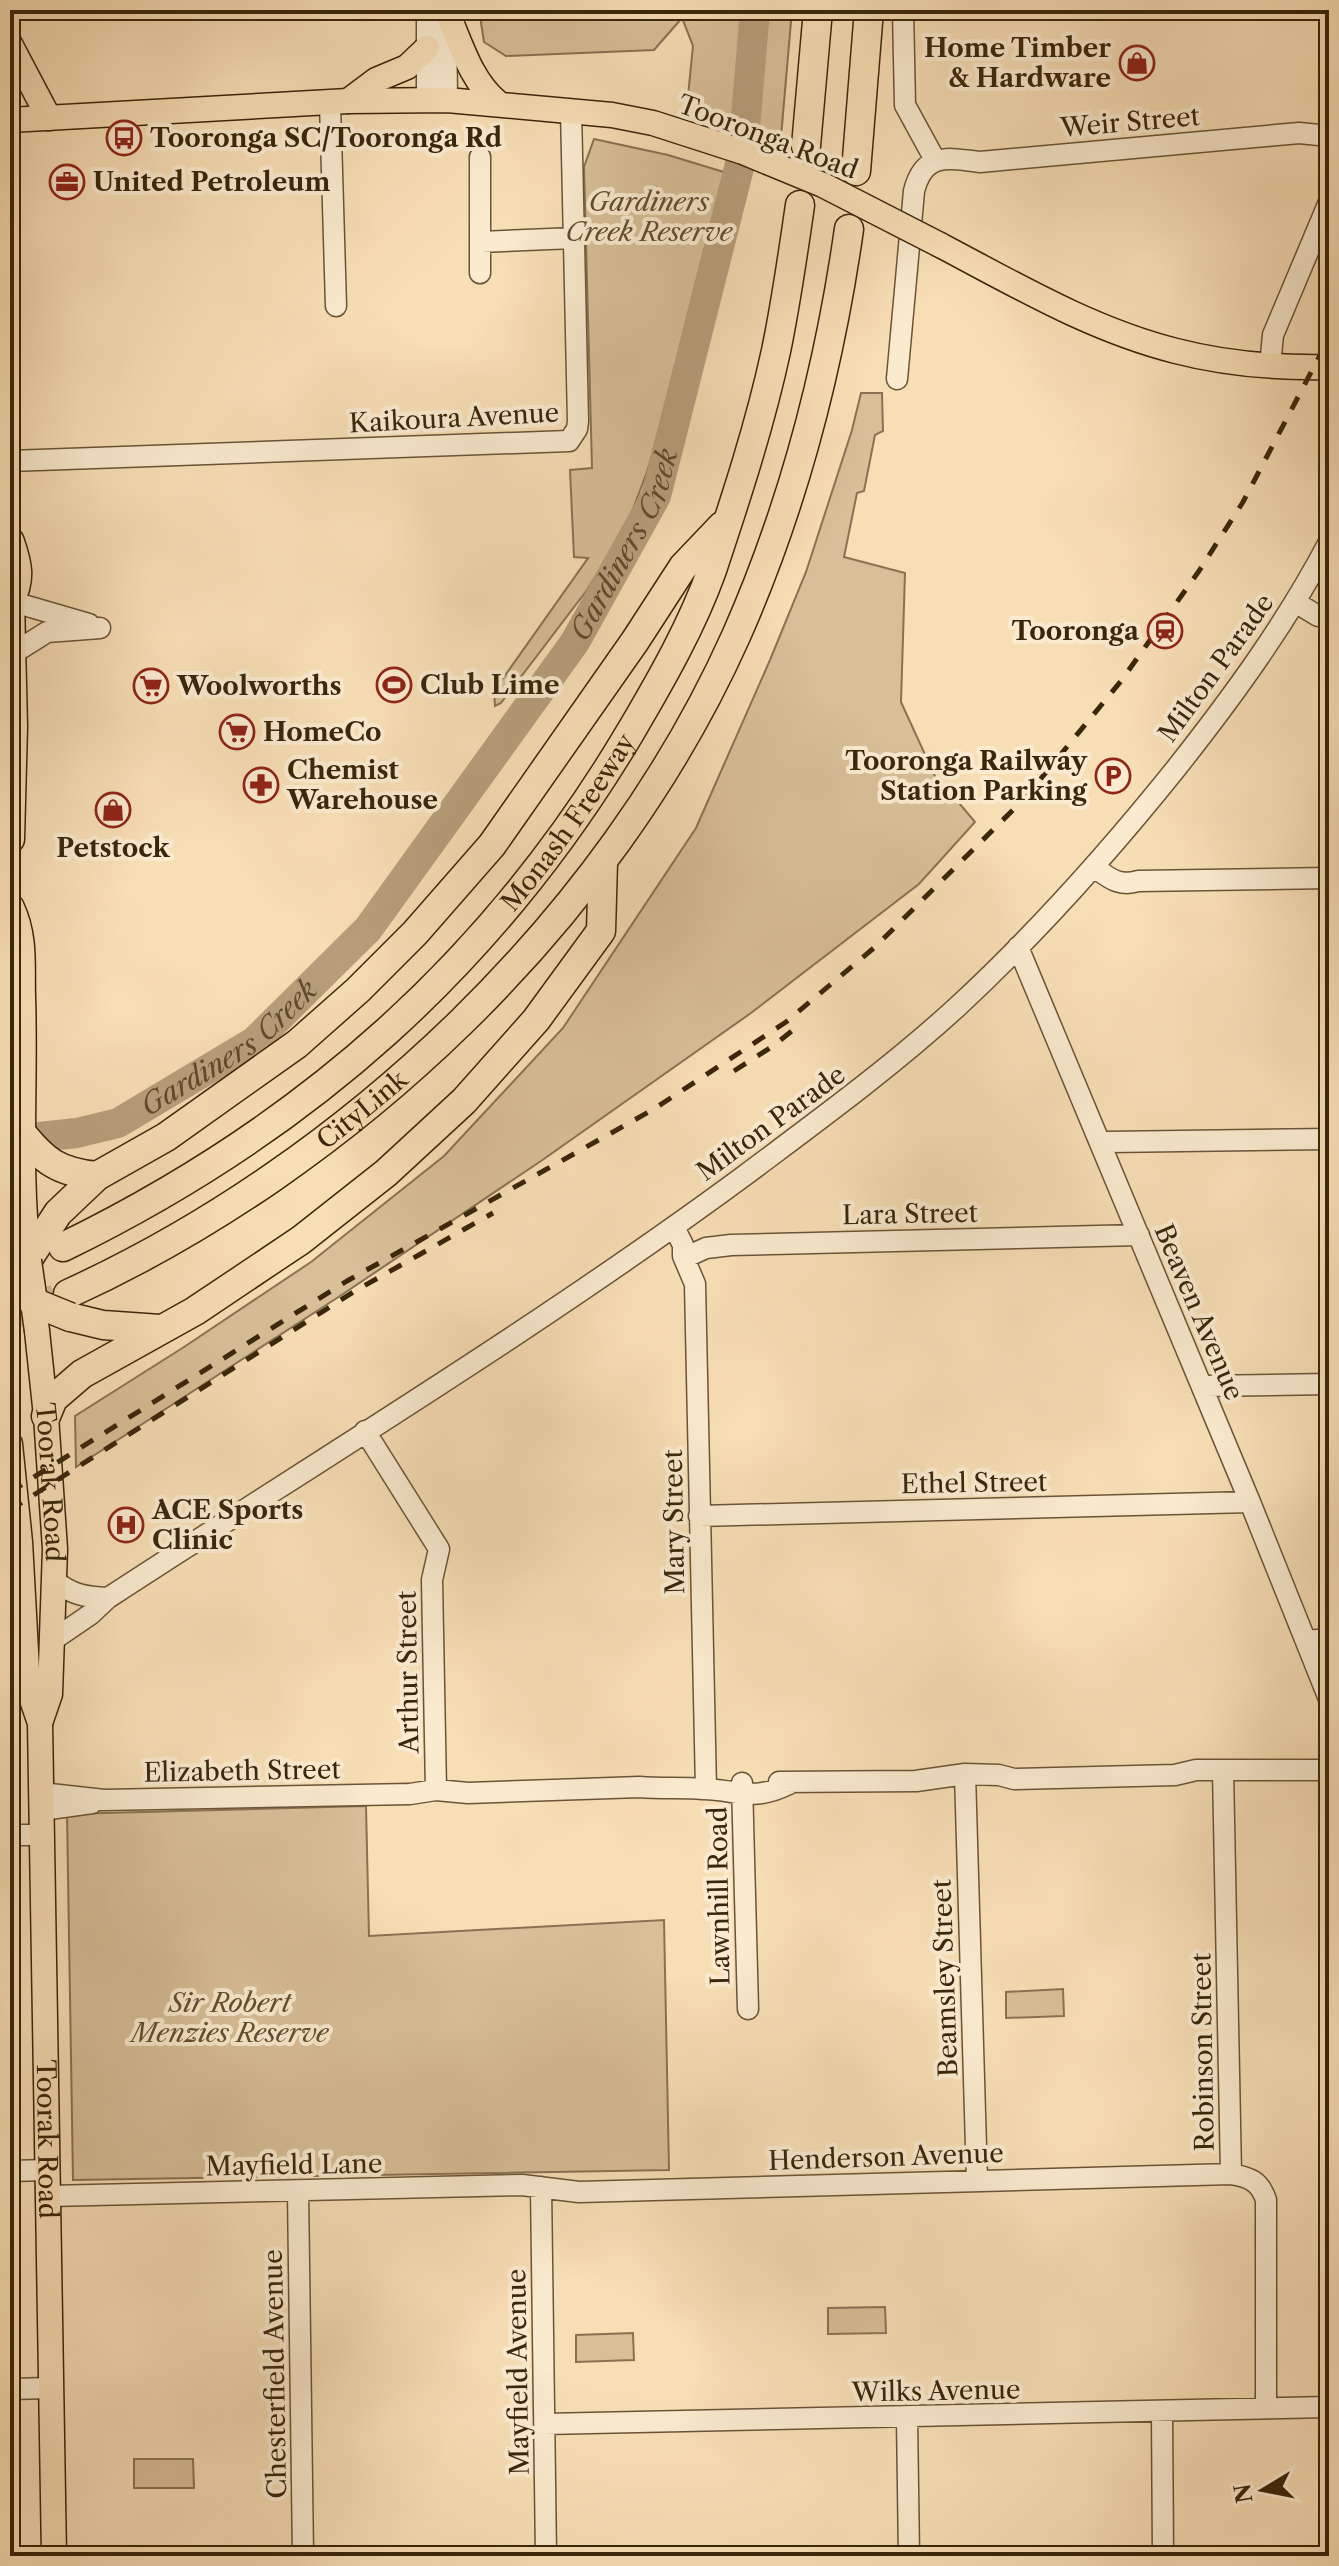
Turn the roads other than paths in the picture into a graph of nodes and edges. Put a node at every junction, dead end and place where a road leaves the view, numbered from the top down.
1 (427, 10) edge
2 (446, 10) edge
3 (818, 10) edge
4 (869, 10) edge
5 (903, 10) edge
6 (10, 44) edge
7 (427, 48) junction
8 (437, 100) junction
9 (339, 102) junction
10 (497, 102) junction
11 (571, 110) junction
12 (49, 118) junction
13 (10, 120) edge
14 (1329, 136) edge
15 (806, 146) dead end
16 (480, 157) dead end
17 (935, 160) junction
18 (856, 171) dead end
19 (1329, 202) edge
20 (800, 205) dead end
21 (849, 229) dead end
22 (574, 238) junction
23 (481, 242) junction
24 (480, 273) dead end
25 (336, 306) dead end
26 (1270, 366) junction
27 (1329, 367) edge
28 (897, 379) dead end
29 (10, 461) edge
30 (726, 521) junction
31 (10, 542) edge
32 (1329, 542) edge
33 (1298, 597) junction
34 (10, 601) edge
35 (1329, 609) edge
36 (1329, 616) edge
37 (12, 654) edge
38 (10, 839) edge
39 (1099, 861) junction
40 (603, 862) junction
41 (1329, 878) edge
42 (10, 908) edge
43 (1018, 947) junction
44 (16, 1023) edge
45 (21, 1118) junction
46 (1329, 1139) edge
47 (1101, 1145) junction
48 (100, 1174) junction
49 (666, 1233) junction
50 (1139, 1235) junction
51 (63, 1247) dead end
52 (683, 1257) junction
53 (27, 1261) junction
54 (18, 1293) edge
55 (69, 1306) junction
56 (160, 1329) junction
57 (1329, 1384) edge
58 (1202, 1386) junction
59 (46, 1416) junction
60 (365, 1431) junction
61 (10, 1444) edge
62 (1250, 1502) junction
63 (699, 1516) junction
64 (55, 1581) junction
65 (108, 1598) junction
66 (17, 1599) edge
67 (1329, 1639) edge
68 (53, 1640) junction
69 (1306, 1641) junction
70 (18, 1645) edge
71 (1329, 1699) edge
72 (40, 1723) junction
73 (1329, 1770) edge
74 (1223, 1777) junction
75 (965, 1781) junction
76 (706, 1783) junction
77 (436, 1786) junction
78 (742, 1789) junction
79 (42, 1802) junction
80 (10, 1835) edge
81 (42, 1835) junction
82 (748, 2009) dead end
83 (48, 2170) junction
84 (10, 2171) edge
85 (1231, 2174) junction
86 (977, 2181) junction
87 (541, 2187) junction
88 (298, 2191) junction
89 (49, 2196) junction
90 (51, 2388) junction
91 (10, 2389) edge
92 (1329, 2407) edge
93 (1266, 2408) junction
94 (1162, 2411) junction
95 (907, 2418) junction
96 (545, 2424) junction
97 (54, 2556) edge
98 (303, 2556) edge
99 (546, 2556) edge
100 (909, 2556) edge
101 (1163, 2556) edge

1 - 7 street
2 - 8 street
2 - 10 main road
3 - 15 highway
4 - 18 highway
5 - 17 street
6 - 12 main road
7 - 8 street
7 - 9 main road
8 - 9 main road, Tooronga Road
8 - 10 main road, Tooronga Road
9 - 12 main road, Tooronga Road
9 - 25 street
10 - 11 main road, Tooronga Road
11 - 22 street, Kaikoura Avenue
11 - 26 main road, Tooronga Road, bridge
12 - 13 main road, Tooronga Road
14 - 17 street, Weir Street
16 - 23 street
17 - 28 street
19 - 26 street
20 - 30 highway, Monash Freeway
21 - 40 highway, Monash Freeway
22 - 23 street
22 - 29 street, Kaikoura Avenue
23 - 24 street
26 - 27 main road, Tooronga Road
30 - 48 highway
30 - 51 highway, Monash Freeway
31 - 34 highway
32 - 33 street, Milton Parade
33 - 35 street
33 - 36 street
33 - 39 street, Milton Parade
34 - 37 highway
34 - 37 street
37 - 38 highway
39 - 41 street
39 - 43 street, Milton Parade
40 - 55 highway, CityLink
40 - 56 highway
42 - 44 highway, Toorak Road
43 - 47 street, Beaven Avenue
43 - 49 street, Milton Parade
44 - 45 highway, Toorak Road
45 - 48 highway
45 - 53 highway, Toorak Road
46 - 47 street
47 - 50 street, Beaven Avenue
48 - 53 highway
49 - 52 street
49 - 60 street, Milton Parade
50 - 52 street, Lara Street
50 - 58 street, Beaven Avenue
52 - 63 street, Mary Street
53 - 54 highway, Toorak Road, bridge
54 - 55 highway, bridge
54 - 59 main road, Toorak Road, bridge
55 - 56 highway
56 - 59 highway
57 - 58 street
58 - 62 street, Beaven Avenue
59 - 64 main road, Toorak Road
60 - 65 street, Milton Parade
60 - 77 street, Arthur Street
61 - 66 main road, Toorak Road
62 - 63 street, Ethel Street
62 - 69 street, Beaven Avenue
63 - 76 street, Mary Street
64 - 65 street
64 - 68 main road, Toorak Road
65 - 68 street, Milton Parade
66 - 70 main road, Toorak Road
67 - 69 street
68 - 72 main road, Toorak Road
69 - 71 street, Beaven Avenue
70 - 72 main road, Toorak Road
72 - 79 main road, Toorak Road
73 - 74 street, Elizabeth Street
74 - 75 street, Elizabeth Street
74 - 85 street, Robinson Street
75 - 78 street, Elizabeth Street
75 - 86 street, Beamsley Street
76 - 77 street, Elizabeth Street
76 - 78 street, Elizabeth Street
77 - 79 street, Elizabeth Street
78 - 82 street, Lawnhill Road
79 - 81 main road, Toorak Road
80 - 81 street
81 - 83 main road, Toorak Road
83 - 84 street
83 - 89 main road, Toorak Road
85 - 86 street, Henderson Avenue
85 - 93 street, Robinson Street
86 - 87 street, Henderson Avenue
87 - 88 street, Mayfield Lane
87 - 96 street, Mayfield Avenue
88 - 89 street, Mayfield Lane
88 - 98 street, Chesterfield Avenue
89 - 90 main road, Toorak Road
90 - 91 street
90 - 97 main road, Toorak Road
92 - 93 street, Wilks Avenue
93 - 94 street, Wilks Avenue
94 - 95 street, Wilks Avenue
94 - 101 street
95 - 96 street, Wilks Avenue
95 - 100 street
96 - 99 street, Mayfield Avenue

